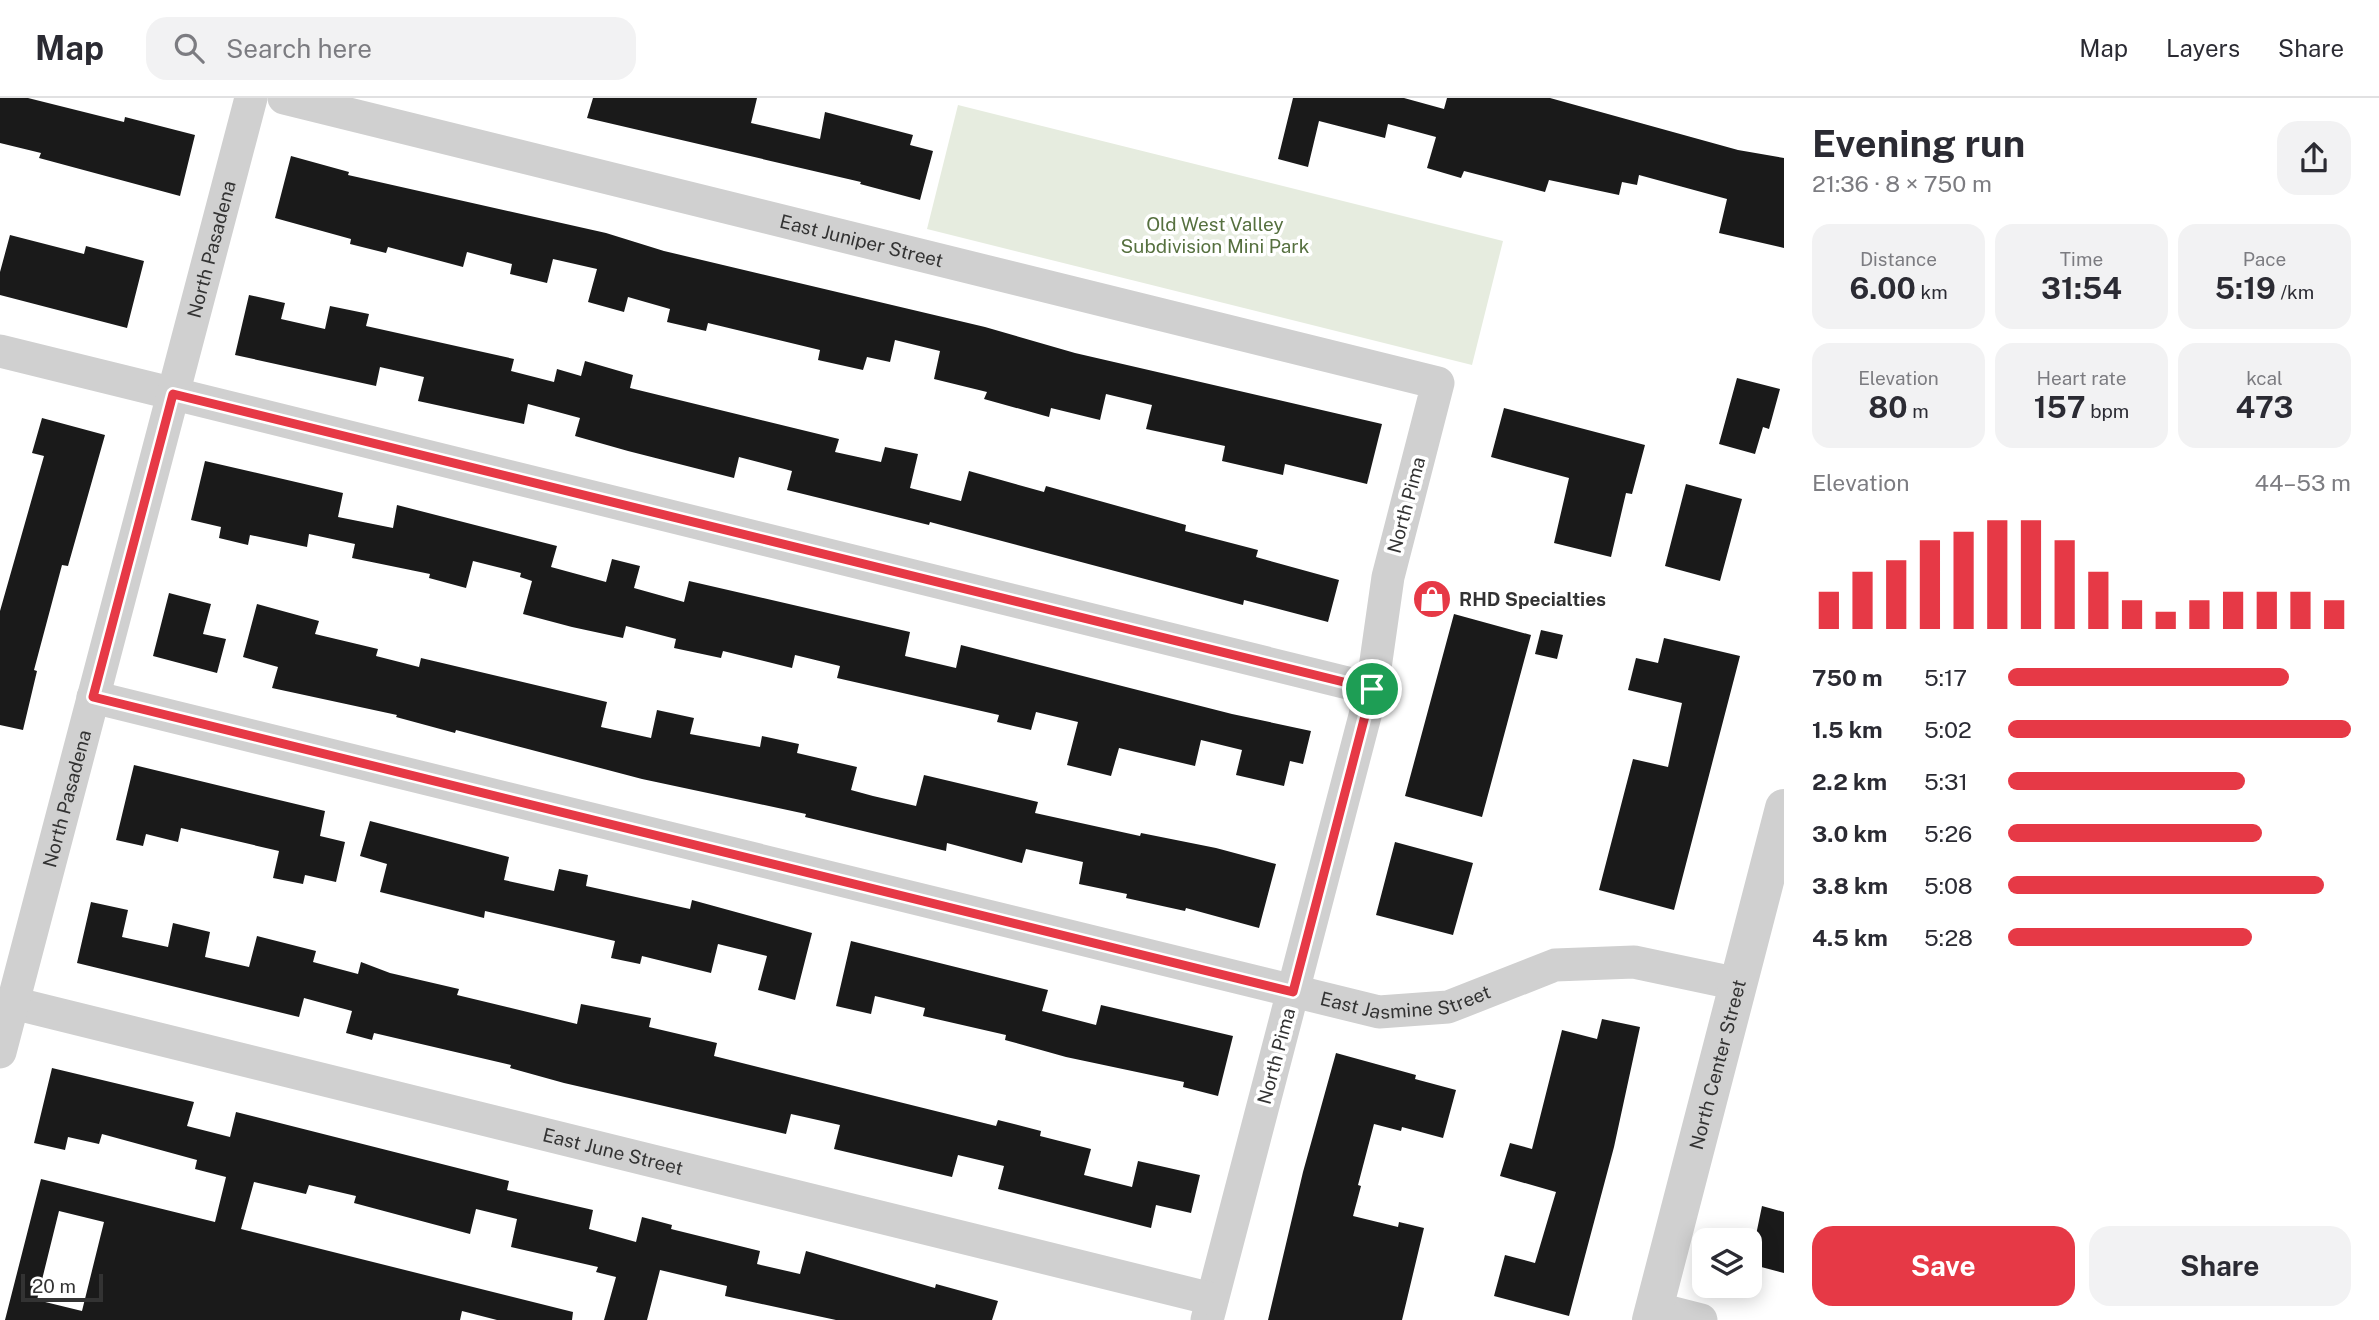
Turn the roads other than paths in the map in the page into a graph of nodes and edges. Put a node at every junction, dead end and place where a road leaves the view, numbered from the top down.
1 (251, 98) edge
2 (284, 98) edge
3 (0, 351) edge
4 (1438, 383) joint
5 (173, 394) junction
6 (1372, 689) junction
7 (93, 697) junction
8 (1784, 808) edge
9 (1738, 984) junction
10 (1293, 992) junction
11 (13, 1003) junction
12 (0, 1052) edge
13 (1209, 1309) edge
14 (1652, 1314) edge
15 (1701, 1320) edge

1 - 5 street, North Pasadena
2 - 4 street, East Juniper Street
3 - 5 street
4 - 6 street, North Pima
5 - 6 street
5 - 7 street, North Pasadena
6 - 10 street, North Pima
7 - 10 street, East Jasmine Street
7 - 11 street, North Pasadena
8 - 9 street, North Center Street
9 - 10 street, East Jasmine Street
9 - 14 street, North Center Street
10 - 13 street, North Pima
11 - 12 street, North Pasadena
11 - 13 street, East June Street
14 - 15 street

